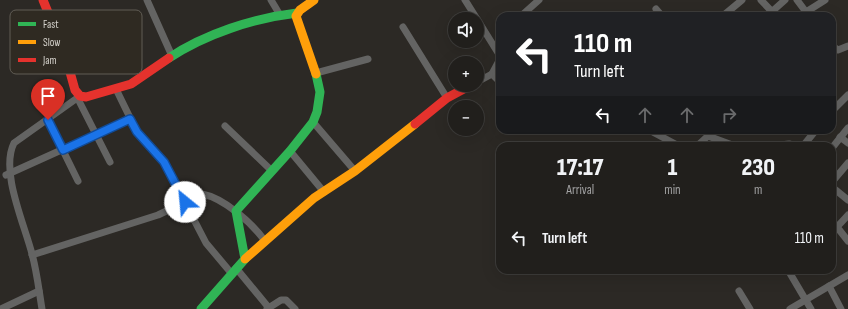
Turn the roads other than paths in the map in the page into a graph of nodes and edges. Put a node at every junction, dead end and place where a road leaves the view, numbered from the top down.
1 (43, 0) edge
2 (147, 0) edge
3 (271, 0) edge
4 (314, 0) edge
5 (465, 0) edge
6 (539, 0) edge
7 (742, 0) edge
8 (761, 0) edge
9 (784, 0) edge
10 (797, 0) edge
11 (825, 0) edge
12 (656, 9) dead end
13 (47, 10) edge
14 (473, 12) edge
15 (526, 12) edge
16 (659, 12) edge
17 (728, 12) edge
18 (770, 12) edge
19 (774, 12) edge
20 (806, 12) edge
21 (810, 12) edge
22 (297, 14) junction
23 (280, 15) junction
24 (403, 27) dead end
25 (484, 31) edge
26 (848, 46) edge
27 (836, 49) edge
28 (496, 50) edge
29 (172, 56) junction
30 (368, 59) dead end
31 (496, 66) edge
32 (316, 73) junction
33 (71, 74) edge
34 (492, 74) junction
35 (484, 78) edge
36 (496, 78) edge
37 (116, 90) junction
38 (458, 92) edge
39 (848, 95) edge
40 (79, 97) junction
41 (447, 98) junction
42 (836, 108) edge
43 (130, 119) junction
44 (48, 120) junction
45 (313, 122) junction
46 (225, 126) dead end
47 (848, 128) edge
48 (656, 134) edge
49 (813, 134) edge
50 (95, 135) junction
51 (708, 136) joint
52 (840, 137) junction
53 (672, 142) edge
54 (701, 142) edge
55 (724, 142) edge
56 (806, 142) edge
57 (836, 142) edge
58 (848, 143) edge
59 (63, 150) junction
60 (290, 151) junction
61 (110, 162) dead end
62 (847, 166) edge
63 (272, 171) junction
64 (355, 171) junction
65 (6, 175) junction
66 (836, 178) edge
67 (78, 181) dead end
68 (836, 190) edge
69 (324, 192) junction
70 (848, 200) edge
71 (185, 202) junction
72 (236, 211) junction
73 (848, 215) edge
74 (265, 241) junction
75 (848, 242) edge
76 (32, 255) junction
77 (245, 259) junction
78 (234, 271) junction
79 (790, 274) edge
80 (848, 275) edge
81 (829, 286) junction
82 (38, 291) junction
83 (739, 291) dead end
84 (806, 300) junction
85 (268, 308) edge
86 (0, 309) edge
87 (42, 309) edge
88 (201, 309) edge
89 (295, 309) edge
90 (750, 309) edge
91 (790, 309) edge
92 (811, 309) edge
93 (841, 309) edge

1 - 13 street
2 - 29 street
3 - 23 street
4 - 22 street
5 - 14 street
6 - 15 street
7 - 17 street
8 - 18 street
9 - 19 street
10 - 20 street
11 - 21 street
12 - 16 street
22 - 23 street
22 - 32 street
23 - 29 street
24 - 41 street
25 - 28 street
26 - 27 street
29 - 37 street
30 - 32 street
31 - 34 street
32 - 45 street
33 - 40 street
34 - 35 street
34 - 36 street
37 - 40 street
37 - 43 street
38 - 41 street
39 - 42 street
40 - 44 street
40 - 50 street
41 - 64 street
43 - 50 street
43 - 71 street
44 - 59 street
44 - 65 street
45 - 60 street
45 - 64 street
46 - 63 street
47 - 52 street
48 - 53 street
49 - 56 street
50 - 59 street
50 - 61 street
51 - 54 street
51 - 55 street
52 - 57 street
52 - 58 street
59 - 65 street
59 - 67 street
60 - 63 street
60 - 69 street
62 - 66 street
63 - 72 street
64 - 69 street
65 - 76 street
68 - 70 street
69 - 74 street
71 - 72 street
71 - 76 street
71 - 78 street
72 - 74 street
72 - 77 street
73 - 75 street
74 - 77 street
76 - 82 street
77 - 78 street
78 - 85 street
78 - 88 street
79 - 84 street
80 - 81 street
81 - 84 street
81 - 93 street
82 - 86 street
82 - 87 street
83 - 90 street
84 - 91 street
84 - 92 street
85 - 89 street

